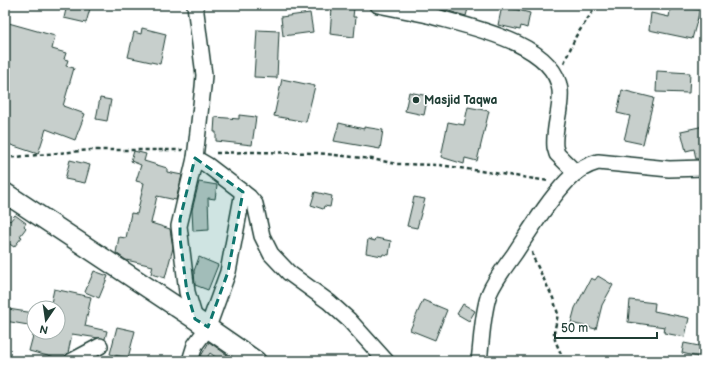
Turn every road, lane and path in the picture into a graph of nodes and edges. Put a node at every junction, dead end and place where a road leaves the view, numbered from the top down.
1 (195, 5) edge
2 (378, 5) edge
3 (596, 5) edge
4 (429, 10) edge
5 (557, 78) junction
6 (196, 154) junction
7 (5, 158) edge
8 (704, 168) edge
9 (571, 177) junction
10 (243, 192) junction
11 (5, 193) edge
12 (531, 247) dead end
13 (201, 323) junction
14 (100, 346) dead end
15 (72, 361) edge
16 (190, 361) edge
17 (256, 361) edge
18 (386, 361) edge
19 (480, 361) edge
20 (564, 361) edge

1 - 6 street
2 - 4 street
3 - 5 path
4 - 5 street
5 - 9 street
6 - 7 path
6 - 9 path
6 - 10 street
6 - 13 street
8 - 9 street
9 - 19 street
10 - 13 street
10 - 18 street
11 - 13 street
12 - 20 path
13 - 16 street
13 - 17 street
14 - 15 street

